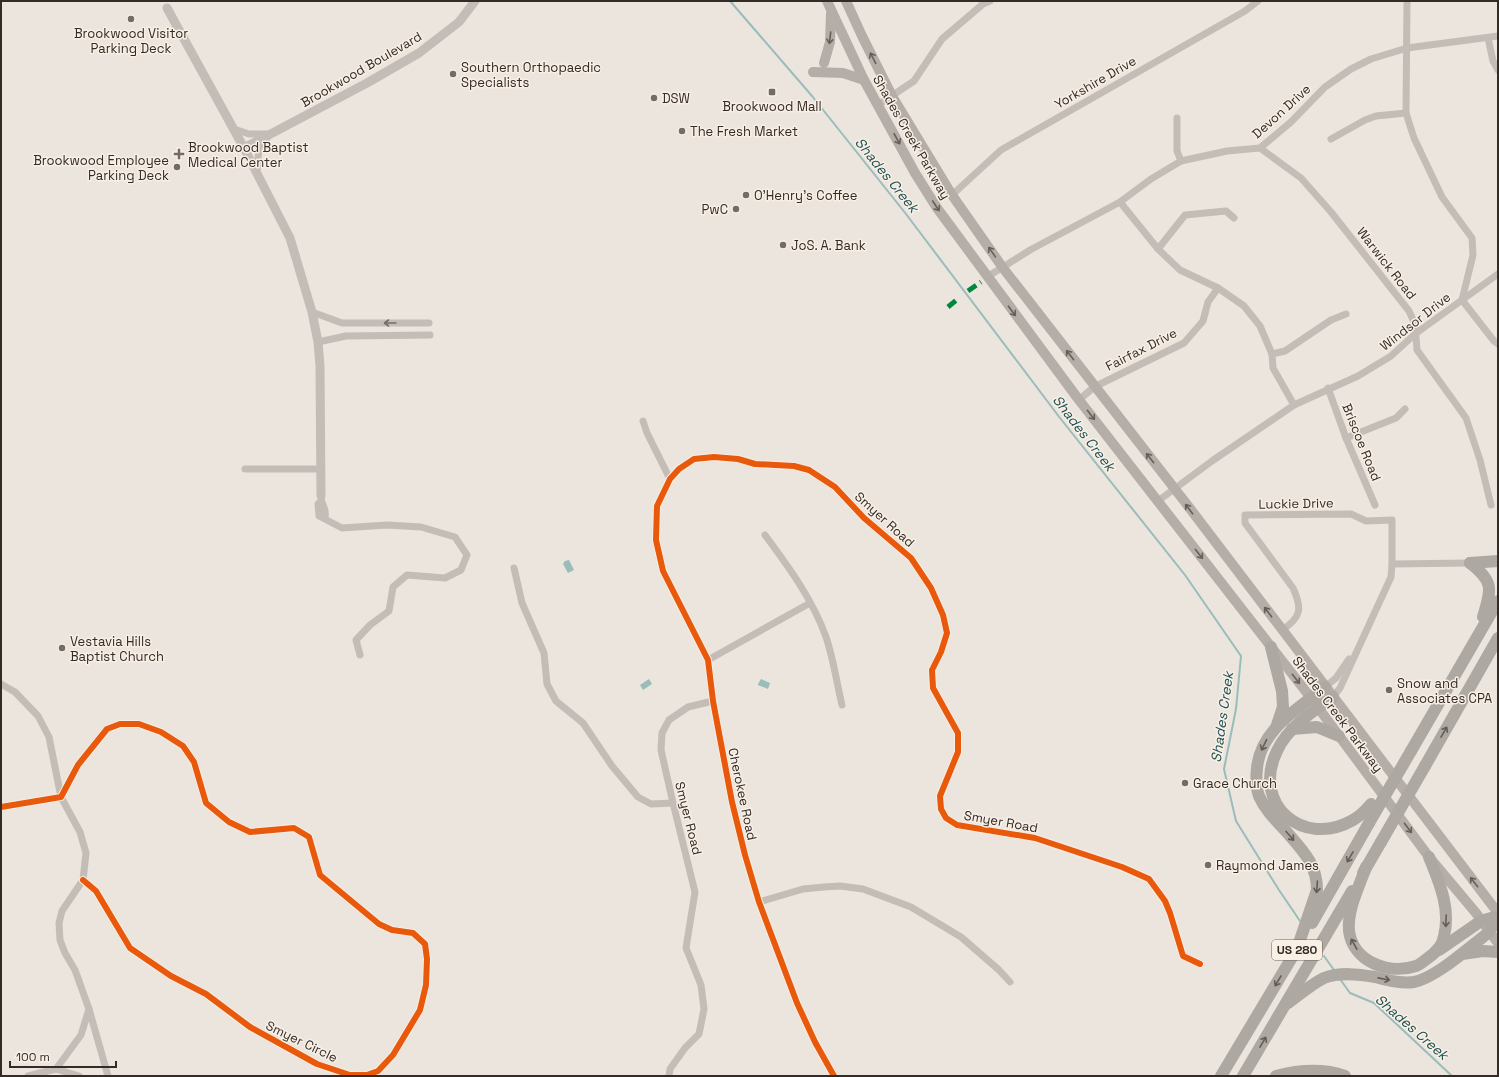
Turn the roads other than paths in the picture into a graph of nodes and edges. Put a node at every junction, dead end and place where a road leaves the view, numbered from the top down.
1 (475, 1) edge
2 (827, 1) edge
3 (846, 1) edge
4 (990, 1) edge
5 (1258, 1) edge
6 (1407, 1) edge
7 (164, 5) edge
8 (831, 12) junction
9 (1498, 36) edge
10 (1488, 38) junction
11 (1407, 48) junction
12 (824, 63) dead end
13 (1498, 70) edge
14 (813, 72) dead end
15 (864, 80) junction
16 (892, 96) junction
17 (878, 105) junction
18 (1406, 113) junction
19 (1177, 118) dead end
20 (234, 129) junction
21 (270, 134) junction
22 (1331, 138) dead end
23 (244, 148) junction
24 (1260, 148) junction
25 (1181, 162) junction
26 (256, 172) junction
27 (952, 195) junction
28 (1120, 202) junction
29 (1234, 218) dead end
30 (1158, 249) junction
31 (1003, 268) junction
32 (1498, 274) edge
33 (987, 277) junction
34 (1218, 288) junction
35 (1462, 300) junction
36 (312, 312) junction
37 (1346, 314) dead end
38 (429, 323) dead end
39 (1415, 334) junction
40 (430, 335) dead end
41 (318, 342) junction
42 (1498, 344) edge
43 (1272, 354) junction
44 (1094, 387) junction
45 (1328, 388) junction
46 (1079, 400) junction
47 (1294, 404) junction
48 (1405, 409) dead end
49 (643, 421) dead end
50 (1346, 438) junction
51 (245, 469) dead end
52 (321, 469) junction
53 (670, 479) junction
54 (1174, 489) junction
55 (321, 499) joint
56 (1158, 501) junction
57 (1375, 505) dead end
58 (1491, 505) dead end
59 (656, 510) joint
60 (765, 535) dead end
61 (1498, 561) edge
62 (1392, 564) junction
63 (1470, 564) junction
64 (514, 568) dead end
65 (1498, 601) edge
66 (810, 603) junction
67 (1282, 630) junction
68 (1498, 638) edge
69 (1476, 639) junction
70 (1271, 647) junction
71 (1358, 648) junction
72 (360, 655) dead end
73 (708, 660) junction
74 (1, 684) edge
75 (1325, 687) junction
76 (1333, 697) junction
77 (713, 701) junction
78 (1314, 703) junction
79 (842, 705) dead end
80 (1277, 726) junction
81 (1292, 729) junction
82 (1339, 736) junction
83 (1408, 747) junction
84 (61, 797) junction
85 (673, 803) junction
86 (1, 807) edge
87 (1277, 814) junction
88 (1429, 857) junction
89 (1366, 867) junction
90 (83, 880) junction
91 (759, 902) junction
92 (1498, 916) edge
93 (1481, 921) junction
94 (1489, 932) junction
95 (1498, 943) edge
96 (1297, 950) junction
97 (1498, 952) edge
98 (1435, 953) junction
99 (1461, 954) junction
100 (1200, 964) dead end
101 (1010, 982) dead end
102 (1284, 1006) junction
103 (88, 1009) junction
104 (56, 1069) junction
105 (28, 1076) edge
106 (79, 1076) edge
107 (108, 1076) edge
108 (669, 1076) edge
109 (834, 1076) edge
110 (1221, 1076) edge
111 (1243, 1076) edge
112 (1276, 1076) edge
113 (1345, 1076) edge

1 - 21 street, Brookwood Boulevard
2 - 8 main road, Shades Creek Parkway
16 -> 3 main road, Shades Creek Parkway
4 - 16 street
5 - 27 street, Yorkshire Drive
6 - 11 street, Windsor Drive
7 - 20 street
8 -> 12 main road
8 - 15 main road, Shades Creek Parkway
9 - 10 street, Devon Drive
10 - 11 street, Devon Drive
10 - 13 street
11 - 18 street, Windsor Drive
11 - 24 street, Devon Drive
14 - 15 main road
15 - 17 main road, Shades Creek Parkway
16 - 17 street
16 - 27 main road, Shades Creek Parkway
17 -> 33 main road, Shades Creek Parkway
18 - 22 street
18 - 35 street, Windsor Drive
19 - 25 street
20 - 21 street, Brookwood Boulevard
20 - 23 street
21 - 23 street, Brookwood Boulevard
21 - 26 street, Brookwood Boulevard
23 - 26 street
24 - 25 street, Devon Drive
24 - 39 street, Warwick Road
25 - 28 street, Devon Drive
26 - 36 street
31 -> 27 main road, Shades Creek Parkway
28 - 30 street
28 - 31 street, Devon Drive
29 - 30 street
30 - 34 street
31 - 33 street
44 -> 31 main road, Shades Creek Parkway
32 - 35 street
33 -> 46 main road, Shades Creek Parkway
34 - 43 street
34 - 44 street, Fairfax Drive
35 - 39 street, Windsor Drive
35 - 42 street
38 -> 36 street
36 - 41 street
37 - 43 street
39 - 45 street, Windsor Drive
39 - 58 street, Warwick Road
40 - 41 street
41 - 52 street
43 - 47 street
44 - 46 street
54 -> 44 main road, Shades Creek Parkway
45 - 47 street, Windsor Drive
45 - 50 street, Briscoe Road
46 -> 56 main road, Shades Creek Parkway
47 - 54 street, Windsor Drive
48 - 50 street
49 - 53 street
50 - 57 street, Briscoe Road
51 - 52 street
52 - 55 street
53 - 59 street, Smyer Road
53 - 100 street, Smyer Road
54 - 56 street
67 -> 54 main road, Shades Creek Parkway
55 - 72 street
56 -> 70 main road, Shades Creek Parkway
59 - 73 street, Cherokee Road
60 - 66 street
61 - 63 highway
62 - 63 street
62 - 67 street, Luckie Drive
62 - 71 street, Luckie Drive
63 - 69 highway
64 - 85 street
65 - 69 highway
66 - 73 street
66 - 79 street
67 - 75 main road, Shades Creek Parkway
89 -> 68 highway, US 280, bridge
69 - 83 highway
70 -> 78 main road, Shades Creek Parkway
70 - 80 highway
71 - 75 street, Luckie Drive
71 - 76 street, Luckie Drive
73 - 77 street, Cherokee Road
74 - 84 street
75 - 76 main road, Shades Creek Parkway
75 - 78 highway
76 - 78 highway
92 -> 76 main road, Shades Creek Parkway
77 - 85 street, Smyer Road
77 - 91 street, Cherokee Road
78 - 80 highway
78 - 81 highway
78 - 82 main road, Shades Creek Parkway
80 -> 87 highway
81 - 82 highway
81 - 87 highway
82 -> 88 main road, Shades Creek Parkway
83 - 87 highway
83 -> 96 highway, US 280, bridge
84 - 86 street
84 - 90 street
84 - 90 street, Smyer Circle
85 - 108 street, Smyer Road
87 -> 96 highway
88 - 93 main road, Shades Creek Parkway
88 -> 98 highway
98 -> 89 highway
89 - 102 highway, US 280
90 - 103 street
91 - 101 street
91 - 109 street, Cherokee Road
92 - 93 highway
92 - 94 highway
93 - 94 main road, Shades Creek Parkway
93 - 98 highway
94 - 95 main road, Shades Creek Parkway
94 - 99 highway
96 -> 110 highway, US 280
97 - 99 highway
102 -> 99 highway
111 -> 102 highway, US 280
103 - 104 street
103 - 107 street
104 - 105 street
104 - 106 street
112 - 113 highway

